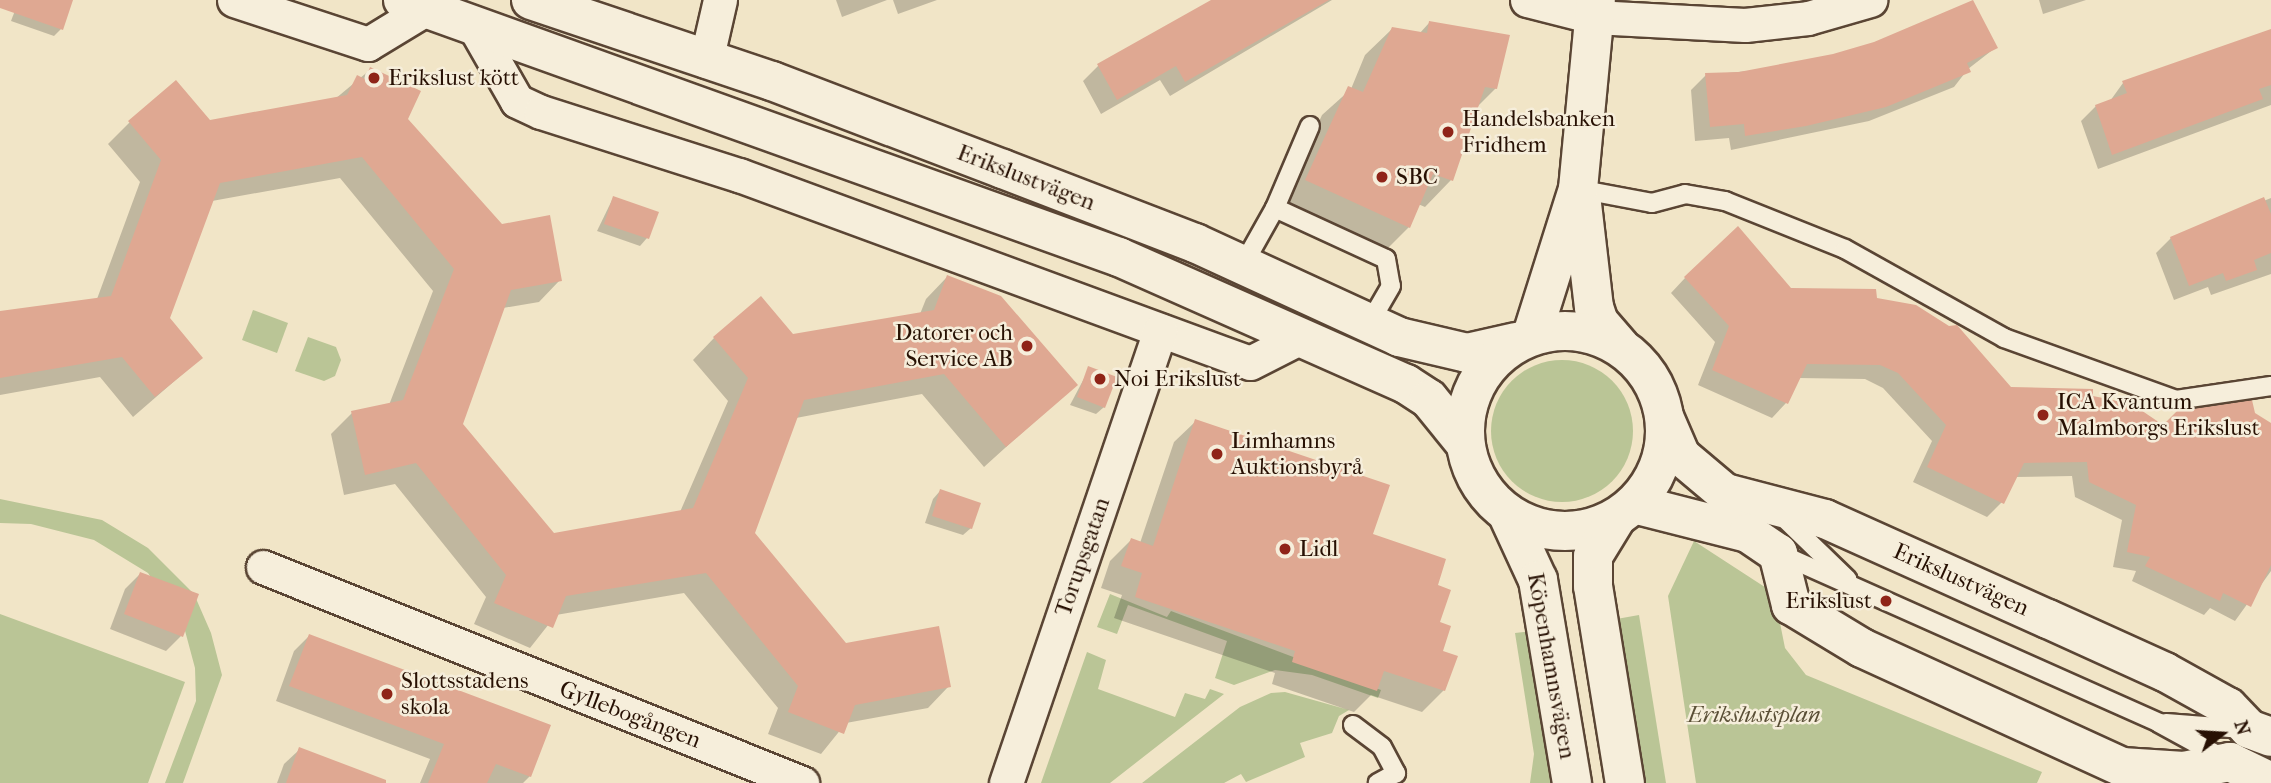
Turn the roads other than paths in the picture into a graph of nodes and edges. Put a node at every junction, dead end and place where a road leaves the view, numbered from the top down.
1 (234, 0) edge
2 (531, 0) edge
3 (720, 0) edge
4 (1527, 0) edge
5 (1870, 0) edge
6 (415, 4) edge
7 (1595, 9) edge
8 (474, 26) junction
9 (706, 61) junction
10 (1310, 126) dead end
11 (1578, 188) junction
12 (1275, 208) junction
13 (1243, 265) junction
14 (1369, 324) junction
15 (1160, 331) junction
16 (1303, 336) junction
17 (1524, 339) junction
18 (1620, 346) junction
19 (2271, 386) edge
20 (1665, 419) junction
21 (1464, 442) junction
22 (1772, 506) junction
23 (1624, 512) junction
24 (1507, 513) junction
25 (1778, 553) junction
26 (263, 567) dead end
27 (1857, 589) junction
28 (2159, 723) junction
29 (1353, 725) dead end
30 (2260, 733) edge
31 (2230, 762) junction
32 (2271, 782) edge
33 (802, 783) edge
34 (1006, 783) edge
35 (1378, 783) edge
36 (1573, 783) edge
37 (1625, 783) edge

1 - 6 street, Erikslustvägen
2 - 9 street, Erikslustvägen
3 - 9 street
4 - 7 street
5 - 7 street
6 - 8 street, Erikslustvägen
7 - 11 street
8 - 15 street
8 - 16 street, Erikslustvägen
9 - 13 street, Erikslustvägen
10 - 12 lane
11 - 17 street
11 - 18 street
11 - 19 lane
12 - 13 lane
12 - 14 lane
13 - 14 street, Erikslustvägen
14 - 17 street, Erikslustvägen
15 - 16 street
15 - 34 street, Torupsgatan
16 - 21 street, Erikslustvägen
17 - 18 street
17 - 21 street, Köpenhamnsvägen
18 - 20 street
20 - 22 street, Erikslustvägen
20 - 23 street
21 - 24 street, Köpenhamnsvägen
22 - 27 lane
22 - 30 street, Erikslustvägen
23 - 24 street, Köpenhamnsvägen
23 - 25 street
23 - 37 street
24 - 36 street, Köpenhamnsvägen
25 - 27 lane
25 - 31 street
26 - 33 street, Gyllebogången
27 - 28 lane
28 - 30 lane
28 - 31 lane
29 - 35 lane
31 - 32 street

